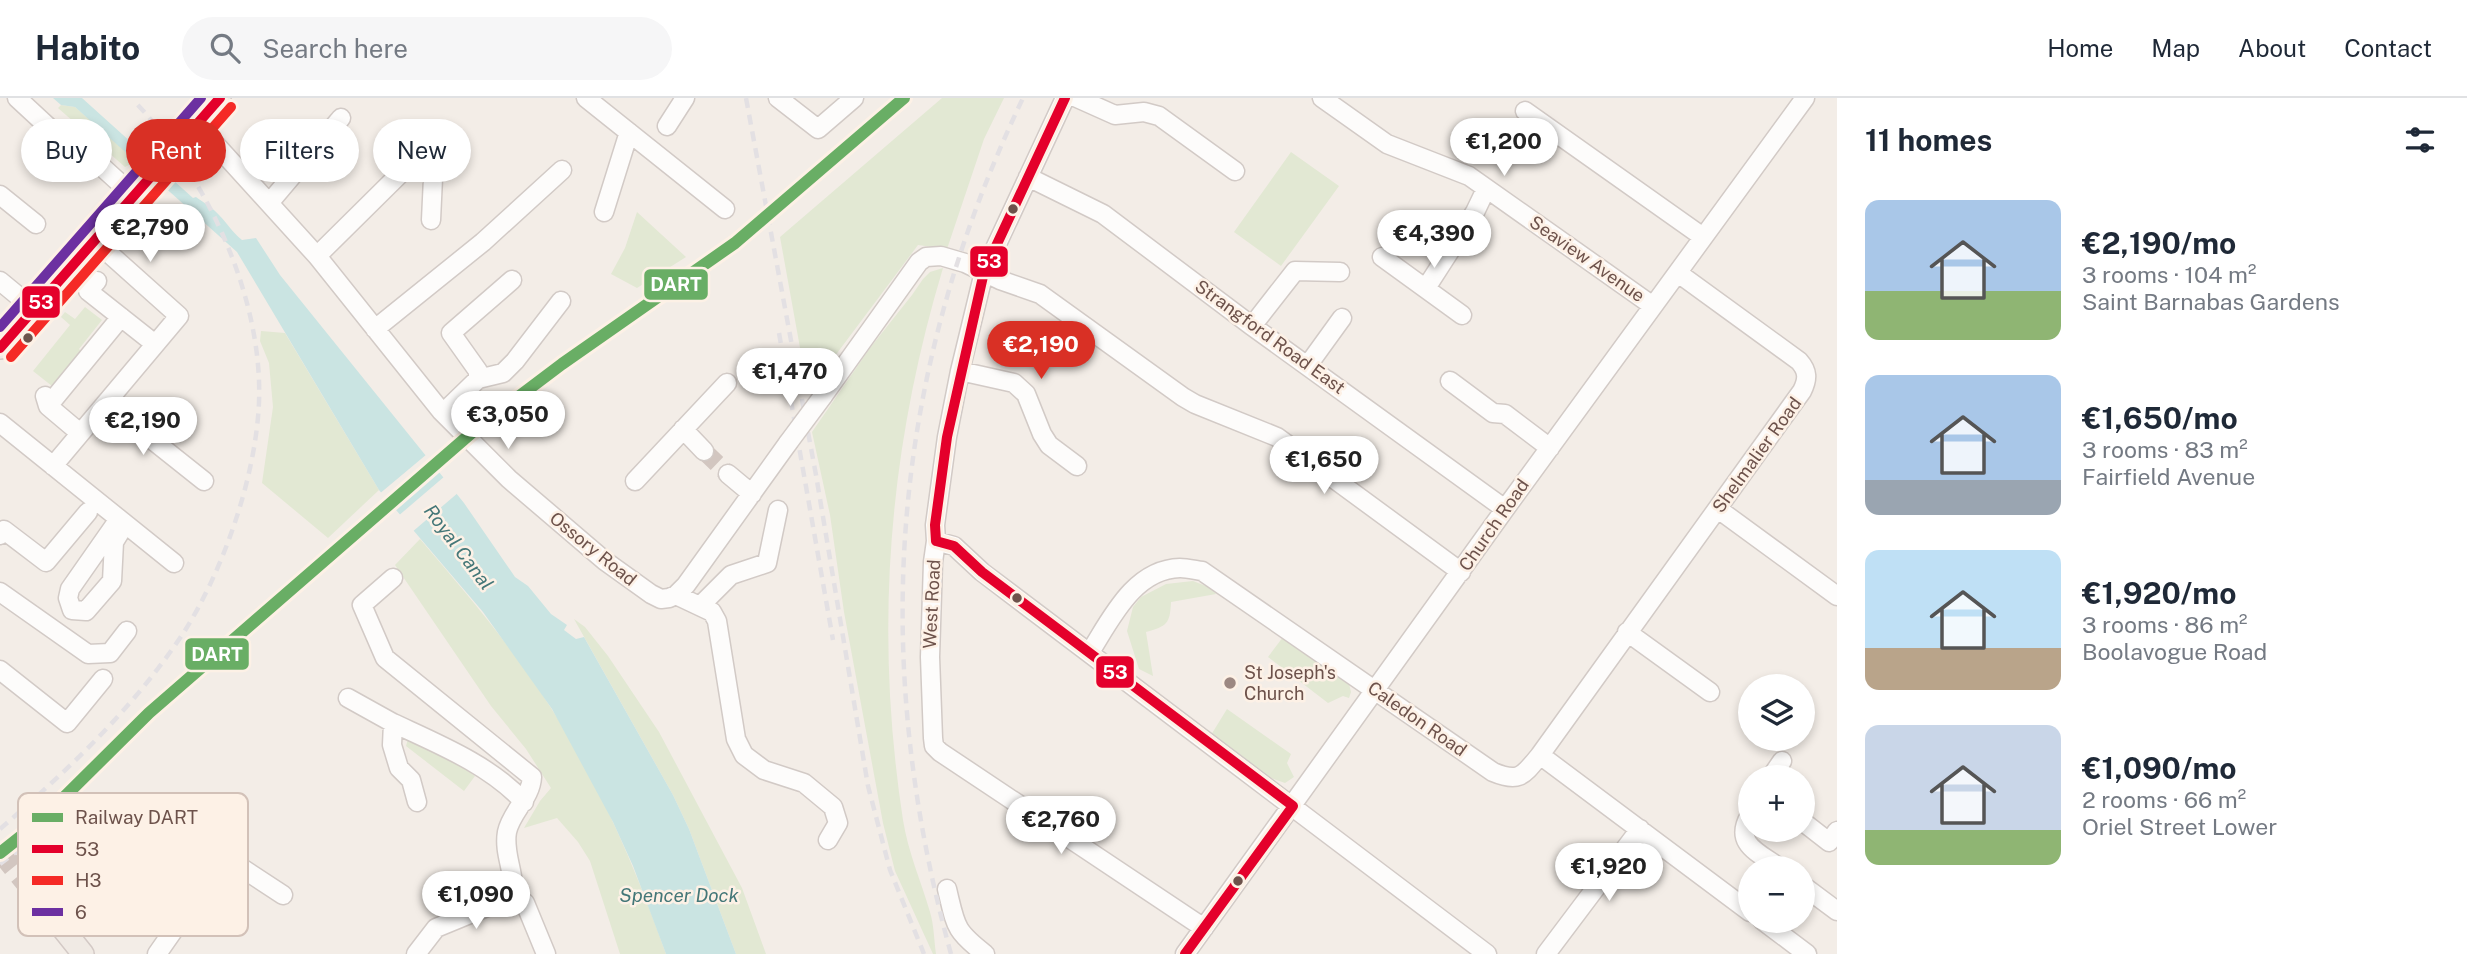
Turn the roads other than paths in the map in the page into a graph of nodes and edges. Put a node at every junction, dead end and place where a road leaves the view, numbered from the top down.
1 (17, 98) edge
2 (220, 98) edge
3 (586, 98) edge
4 (685, 98) edge
5 (778, 98) edge
6 (853, 98) edge
7 (1065, 98) edge
8 (1077, 98) edge
9 (1805, 98) edge
10 (1330, 100) edge
11 (1525, 111) dead end
12 (341, 118) dead end
13 (201, 119) edge
14 (667, 126) dead end
15 (629, 132) junction
16 (226, 159) edge
17 (562, 170) dead end
18 (1236, 171) dead end
19 (1028, 177) junction
20 (146, 182) edge
21 (1486, 189) junction
22 (137, 193) junction
23 (0, 195) edge
24 (270, 202) junction
25 (725, 209) dead end
26 (604, 212) dead end
27 (431, 220) dead end
28 (36, 224) dead end
29 (1703, 237) junction
30 (94, 240) junction
31 (317, 256) junction
32 (1382, 257) dead end
33 (984, 272) junction
34 (1340, 272) dead end
35 (1678, 272) junction
36 (512, 280) dead end
37 (0, 281) edge
38 (97, 281) dead end
39 (1426, 288) junction
40 (561, 301) dead end
41 (1653, 306) junction
42 (34, 309) junction
43 (1462, 316) dead end
44 (121, 317) junction
45 (1342, 318) dead end
46 (1252, 326) junction
47 (375, 329) junction
48 (155, 344) junction
49 (0, 348) edge
50 (1308, 365) junction
51 (960, 371) junction
52 (478, 379) junction
53 (1450, 381) dead end
54 (727, 383) dead end
55 (106, 403) junction
56 (443, 413) junction
57 (0, 423) edge
58 (683, 429) junction
59 (80, 433) junction
60 (1550, 448) junction
61 (705, 451) tunnel mouth
62 (53, 466) junction
63 (1077, 466) dead end
64 (728, 474) tunnel mouth
65 (204, 481) dead end
66 (635, 481) dead end
67 (752, 494) junction
68 (1505, 509) junction
69 (1718, 509) junction
70 (778, 510) dead end
71 (88, 512) dead end
72 (122, 521) junction
73 (0, 535) edge
74 (936, 541) junction
75 (174, 563) dead end
76 (1461, 572) junction
77 (393, 578) dead end
78 (0, 592) edge
79 (676, 595) junction
80 (1837, 596) edge
81 (701, 606) junction
82 (127, 631) dead end
83 (1627, 632) junction
84 (1090, 652) junction
85 (0, 670) edge
86 (103, 679) dead end
87 (1375, 690) junction
88 (1710, 692) dead end
89 (348, 698) dead end
90 (393, 723) junction
91 (1539, 755) junction
92 (1782, 761) dead end
93 (1779, 765) edge
94 (525, 798) junction
95 (417, 802) dead end
96 (1293, 806) junction
97 (1640, 829) junction
98 (1815, 831) edge
99 (1837, 831) edge
100 (828, 840) dead end
101 (1747, 842) edge
102 (1764, 856) edge
103 (248, 866) edge
104 (947, 889) dead end
105 (513, 893) junction
106 (283, 895) dead end
107 (1815, 895) edge
108 (1738, 903) edge
109 (1837, 911) edge
110 (1204, 928) junction
111 (1779, 933) edge
112 (69, 936) tunnel mouth
113 (170, 936) edge
114 (1190, 952) edge
115 (83, 954) edge
116 (157, 954) edge
117 (416, 954) edge
118 (546, 954) edge
119 (985, 954) edge
120 (1487, 954) edge
121 (1546, 954) edge
122 (1807, 954) edge

1 - 22 street
2 - 13 main road
3 - 15 street
4 - 14 street
5 - 6 street
7 - 19 street, West Road
8 - 18 street
9 - 29 street, Church Road
10 - 21 street, Seaview Avenue
11 - 29 street
12 - 24 street
15 - 25 street
15 - 26 street
16 - 24 street, Ossory Road
17 - 47 street
19 - 33 street, West Road
19 - 46 street, Strangford Road East
20 - 22 main road, bridge
21 - 39 street
21 - 41 street, Seaview Avenue
22 - 30 main road
23 - 28 street
24 - 31 street, Ossory Road
27 - 31 street
29 - 35 street, Church Road
30 - 42 main road
30 - 48 street
31 - 47 street, Ossory Road
32 - 39 street
33 - 51 street, West Road
33 - 67 street, bridge
33 - 76 street
34 - 46 street
35 - 41 street, Church Road
35 - 69 street, Shelmalier Road
36 - 52 street
37 - 42 street
38 - 44 street
39 - 43 street
40 - 52 street
41 - 60 street, Church Road
42 - 49 main road
44 - 48 street
44 - 59 street
45 - 50 street
46 - 50 street, Strangford Road East
47 - 56 street, Ossory Road
48 - 55 street
50 - 68 street, Strangford Road East
51 - 63 street
51 - 74 street, West Road
52 - 56 street
53 - 60 street
54 - 58 street
55 - 59 street
55 - 65 street
56 - 79 street, Ossory Road
57 - 62 street
58 - 61 street
58 - 66 street
59 - 62 street
60 - 68 street, Church Road
62 - 72 street
64 - 67 street
67 - 79 street
68 - 76 street, Church Road
69 - 80 street
69 - 83 street, Shelmalier Road
70 - 81 street
71 - 73 street
72 - 72 street
72 - 75 street
74 - 84 street
74 - 110 street, West Road
76 - 87 street, Church Road
77 - 94 street
78 - 82 street
79 - 81 street, Ossory Road
81 - 100 street
83 - 88 street
83 - 91 street, Shelmalier Road
84 - 87 street, Caledon Road
84 - 96 street
85 - 86 street
87 - 91 street, Caledon Road
87 - 96 street, Church Road
89 - 90 street
90 - 94 street
90 - 95 street
91 - 97 street
92 - 93 street
94 - 105 street
96 - 110 street, Church Road
96 - 120 street
97 - 108 street
97 - 121 street
98 - 99 street
101 - 102 street
103 - 106 street
104 - 119 street
105 - 117 street
105 - 118 street
107 - 109 street
110 - 114 street, Church Road
111 - 122 street
112 - 115 main road
113 - 116 street

